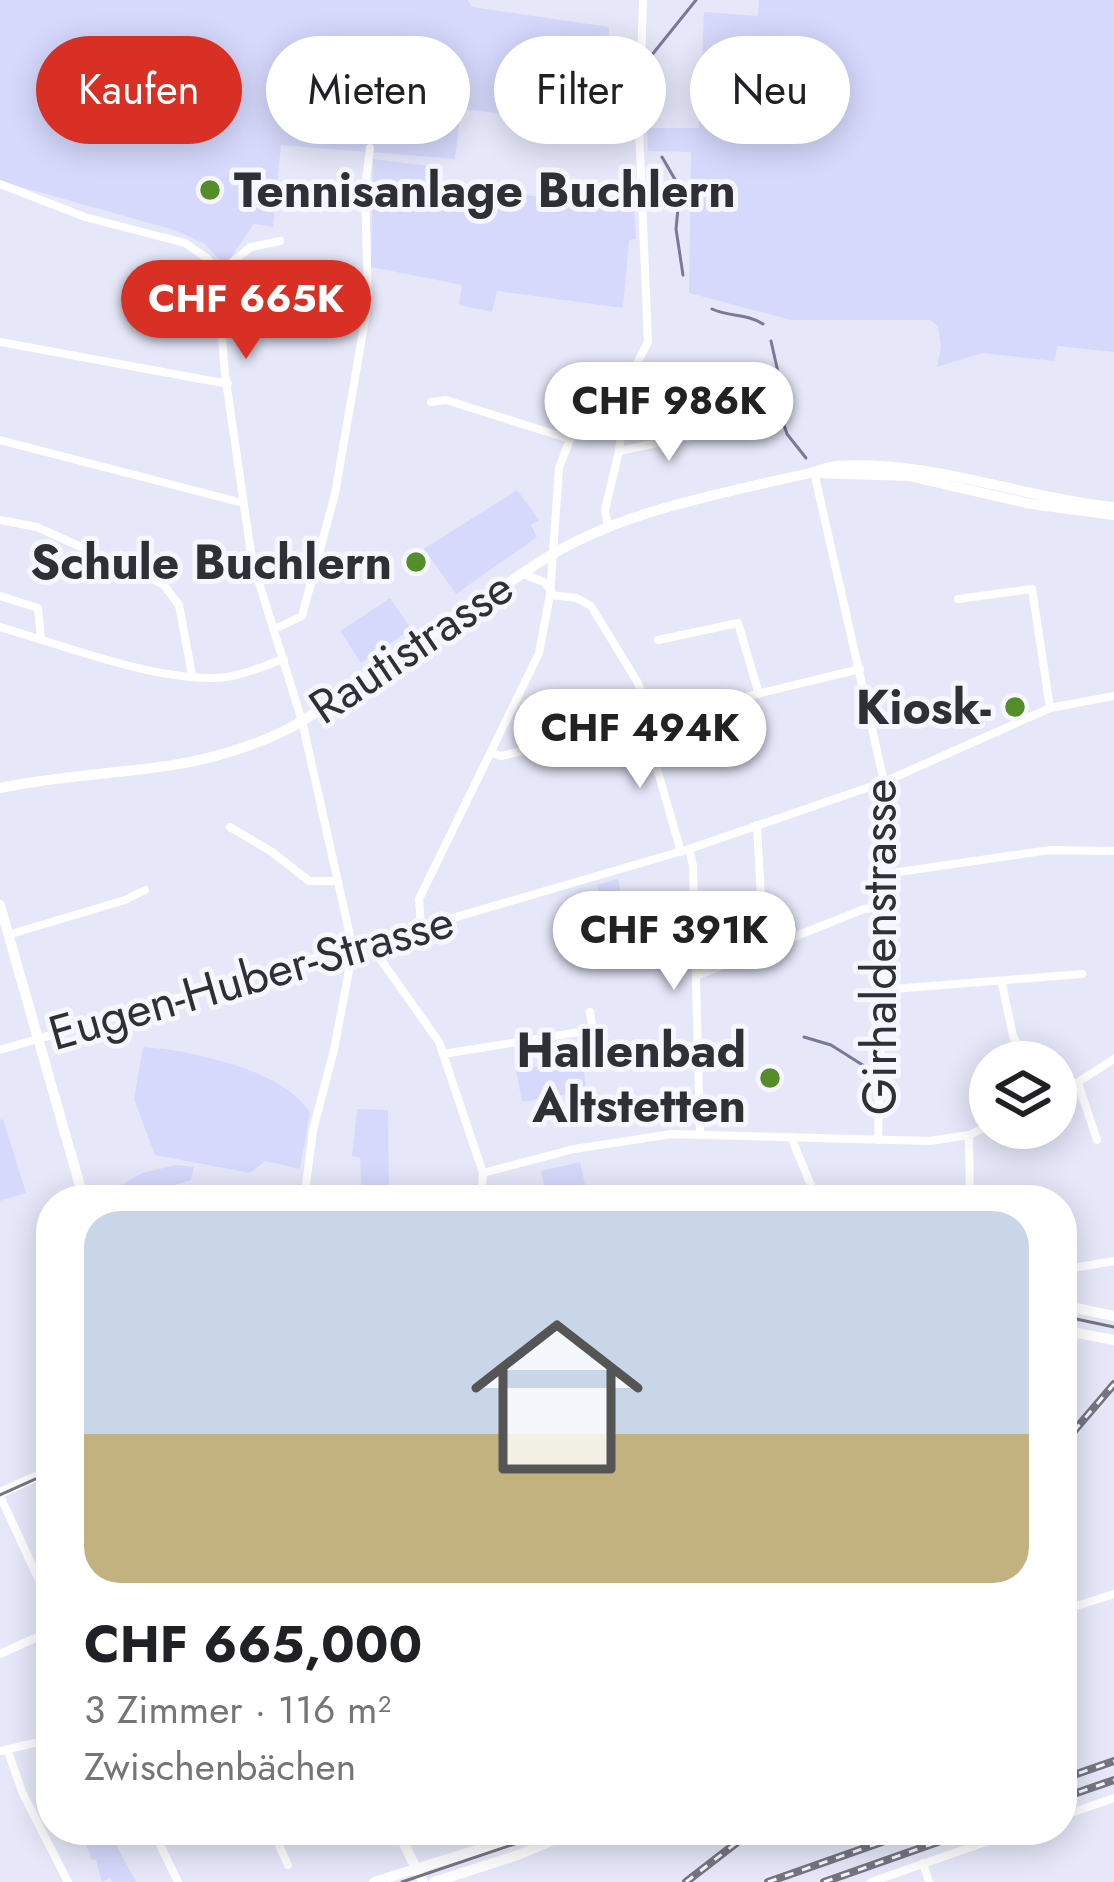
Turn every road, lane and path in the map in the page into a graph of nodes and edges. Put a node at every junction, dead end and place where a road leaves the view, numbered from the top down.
1 (643, 0) edge
2 (370, 148) dead end
3 (0, 184) edge
4 (280, 241) dead end
5 (217, 274) junction
6 (0, 342) edge
7 (722, 381) dead end
8 (228, 384) junction
9 (624, 386) junction
10 (430, 402) dead end
11 (715, 431) dead end
12 (569, 439) junction
13 (0, 440) edge
14 (619, 451) junction
15 (814, 472) junction
16 (243, 503) junction
17 (1114, 511) edge
18 (0, 520) edge
19 (608, 528) junction
20 (552, 554) junction
21 (522, 574) junction
22 (551, 592) junction
23 (0, 596) edge
24 (958, 599) dead end
25 (0, 627) edge
26 (274, 629) junction
27 (41, 639) junction
28 (658, 640) dead end
29 (284, 659) junction
30 (860, 669) junction
31 (192, 676) junction
32 (759, 694) junction
33 (1114, 696) edge
34 (1050, 708) junction
35 (652, 720) junction
36 (302, 721) junction
37 (491, 753) junction
38 (884, 782) junction
39 (0, 788) edge
40 (757, 826) junction
41 (230, 827) dead end
42 (685, 850) junction
43 (1114, 851) edge
44 (885, 874) junction
45 (335, 881) junction
46 (146, 890) dead end
47 (0, 905) edge
48 (884, 907) junction
49 (421, 926) junction
50 (11, 934) junction
51 (369, 943) junction
52 (779, 943) junction
53 (353, 949) junction
54 (1082, 974) dead end
55 (696, 976) junction
56 (1003, 983) junction
57 (881, 990) junction
58 (590, 1012) dead end
59 (592, 1030) junction
60 (39, 1040) junction
61 (1015, 1041) edge
62 (0, 1050) edge
63 (443, 1054) junction
64 (597, 1056) dead end
65 (1114, 1059) edge
66 (1078, 1083) joint
67 (700, 1132) junction
68 (969, 1135) edge
69 (791, 1137) junction
70 (878, 1140) junction
71 (1096, 1140) dead end
72 (969, 1149) edge
73 (483, 1173) junction
74 (80, 1185) edge
75 (306, 1185) edge
76 (483, 1185) edge
77 (811, 1185) edge
78 (970, 1185) edge
79 (1114, 1261) edge
80 (1077, 1267) edge
81 (1077, 1307) edge
82 (1114, 1316) edge
83 (1077, 1333) edge
84 (1114, 1340) edge
85 (36, 1477) edge
86 (0, 1495) edge
87 (36, 1573) edge
88 (1114, 1594) edge
89 (1077, 1606) edge
90 (36, 1638) edge
91 (0, 1654) edge
92 (36, 1742) edge
93 (3, 1750) edge
94 (1114, 1798) edge
95 (1077, 1811) edge
96 (36, 1819) edge
97 (49, 1845) edge
98 (161, 1845) edge
99 (279, 1845) edge
100 (405, 1845) edge
101 (484, 1845) edge
102 (542, 1845) edge
103 (976, 1845) edge
104 (923, 1863) junction
105 (288, 1865) dead end
106 (418, 1868) junction
107 (68, 1882) edge
108 (178, 1882) edge
109 (374, 1882) edge
110 (423, 1882) edge
111 (434, 1882) edge
112 (871, 1882) edge
113 (929, 1882) edge

1 - 9 street
2 - 26 street
3 - 5 street
4 - 5 street
5 - 8 street
6 - 8 street
7 - 9 street
8 - 16 street
9 - 12 street
9 - 14 street
10 - 12 street
11 - 14 street
12 - 20 street
13 - 16 street
14 - 19 street
15 - 17 street, Rautistrasse
15 - 19 street, Rautistrasse
15 - 30 street, Girhaldenstrasse
16 - 26 street
18 - 31 street
19 - 20 street, Rautistrasse
20 - 21 street, Rautistrasse
20 - 22 street
21 - 22 street
21 - 36 street, Rautistrasse
22 - 35 street
22 - 37 street
23 - 27 street
24 - 34 street
25 - 27 street
26 - 29 street
27 - 31 street
28 - 32 street
29 - 31 street
29 - 36 street
30 - 32 street
30 - 38 street, Girhaldenstrasse
32 - 35 street
33 - 34 street, Eugen-Huber-Strasse
34 - 38 street, Eugen-Huber-Strasse
35 - 37 street
35 - 42 street
36 - 39 street, Rautistrasse
36 - 45 street
37 - 49 street
38 - 40 street, Eugen-Huber-Strasse
38 - 44 street, Girhaldenstrasse
40 - 42 street, Eugen-Huber-Strasse
40 - 52 street
41 - 45 street
42 - 49 street, Eugen-Huber-Strasse
42 - 55 street
43 - 44 street
44 - 48 street, Girhaldenstrasse
45 - 53 street
46 - 50 street
47 - 50 street
48 - 52 street
48 - 57 street, Girhaldenstrasse
49 - 51 street, Eugen-Huber-Strasse
50 - 60 street
51 - 53 street, Eugen-Huber-Strasse
51 - 63 street
52 - 55 street
53 - 60 street, Eugen-Huber-Strasse
53 - 75 street
54 - 56 street
55 - 67 street
56 - 57 street
56 - 61 street
57 - 70 street, Girhaldenstrasse
58 - 59 street
59 - 63 street
59 - 64 street
60 - 62 street, Eugen-Huber-Strasse
60 - 74 street
63 - 73 street
65 - 66 street
66 - 71 street
67 - 69 street
67 - 73 street
68 - 70 street
69 - 70 street
69 - 77 street
72 - 78 street
73 - 76 street
79 - 80 street
81 - 82 street
83 - 84 street
85 - 86 street
86 - 87 street
88 - 89 street
90 - 91 street
92 - 93 street
93 - 96 street
94 - 95 street
97 - 107 street
98 - 108 street
99 - 105 street
100 - 106 street
101 - 106 street
102 - 111 street
103 - 104 street
104 - 112 street
104 - 113 street
106 - 109 street
106 - 110 street

